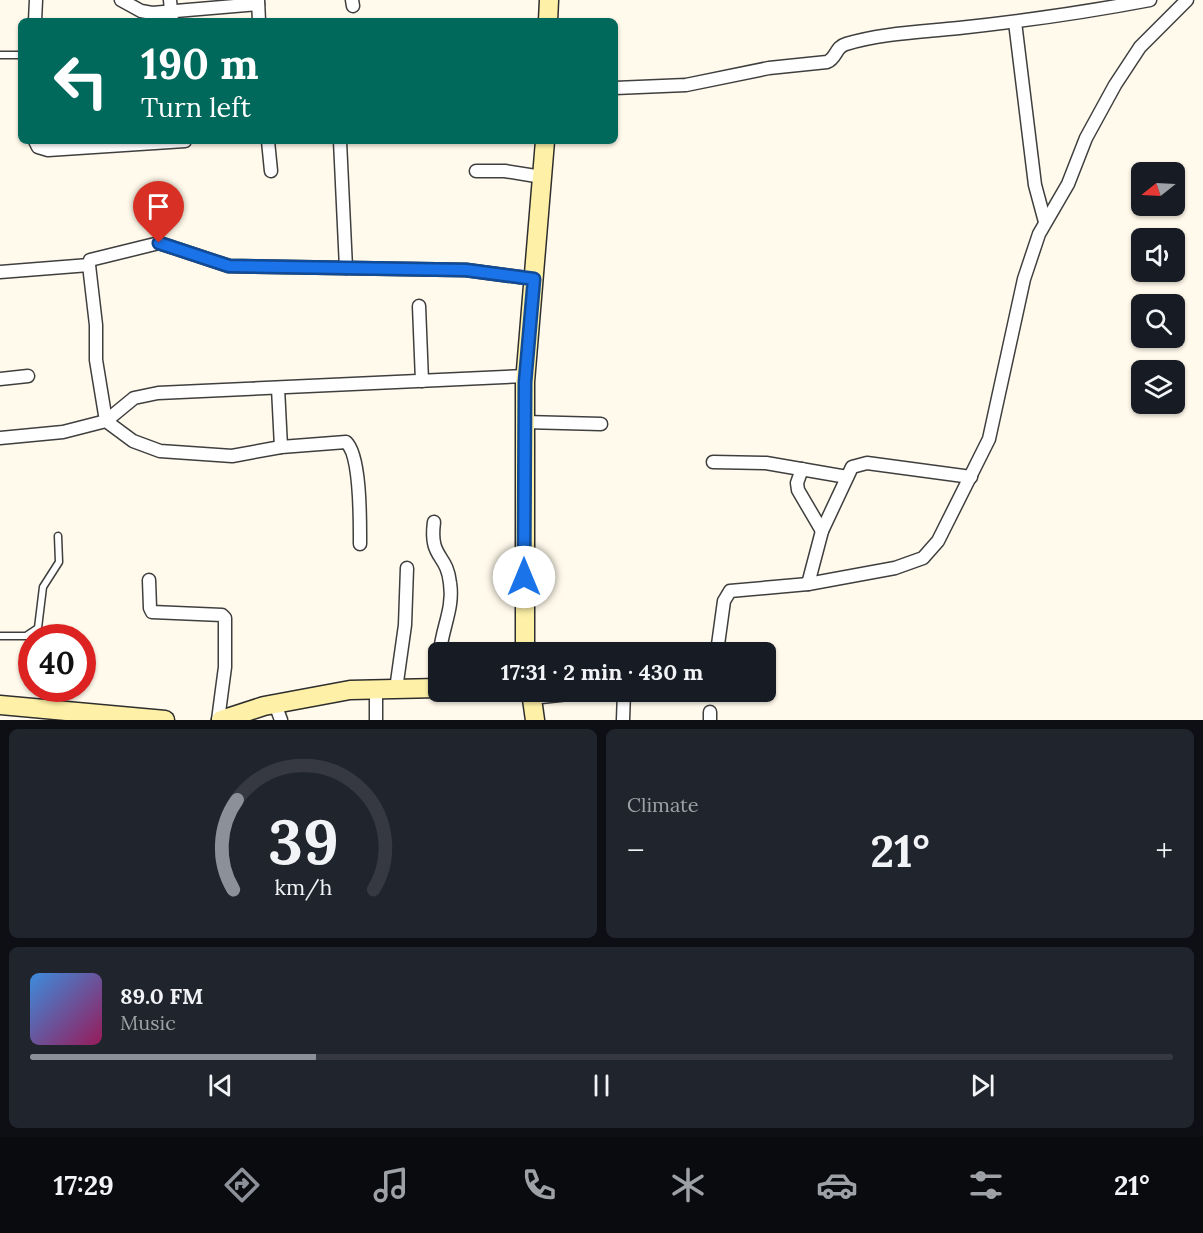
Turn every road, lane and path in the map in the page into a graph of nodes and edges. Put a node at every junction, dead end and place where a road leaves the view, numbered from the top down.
1 (36, 0) edge
2 (121, 0) edge
3 (549, 0) edge
4 (1150, 0) edge
5 (1187, 0) edge
6 (258, 2) edge
7 (171, 11) edge
8 (35, 18) edge
9 (259, 18) edge
10 (548, 18) edge
11 (1015, 22) junction
12 (0, 55) edge
13 (18, 55) edge
14 (618, 88) edge
15 (36, 144) edge
16 (139, 144) edge
17 (268, 144) edge
18 (340, 144) edge
19 (545, 144) edge
20 (271, 171) dead end
21 (476, 171) dead end
22 (542, 177) junction
23 (1044, 222) junction
24 (89, 265) junction
25 (346, 268) junction
26 (0, 272) edge
27 (534, 279) junction
28 (419, 306) dead end
29 (28, 376) dead end
30 (526, 376) junction
31 (0, 379) edge
32 (422, 381) junction
33 (278, 388) junction
34 (106, 421) junction
35 (525, 422) junction
36 (601, 424) dead end
37 (0, 438) edge
38 (281, 447) junction
39 (713, 462) dead end
40 (802, 469) junction
41 (847, 477) junction
42 (971, 477) junction
43 (434, 522) dead end
44 (822, 531) junction
45 (58, 536) dead end
46 (360, 544) dead end
47 (407, 568) dead end
48 (149, 579) dead end
49 (808, 584) junction
50 (0, 636) edge
51 (442, 642) edge
52 (525, 642) edge
53 (719, 642) edge
54 (428, 688) edge
55 (376, 689) junction
56 (396, 689) junction
57 (532, 702) edge
58 (623, 702) edge
59 (0, 705) edge
60 (278, 712) edge
61 (165, 720) edge
62 (220, 720) edge
63 (376, 720) edge
64 (535, 720) edge
65 (622, 720) edge

1 - 8 street
2 - 7 street
3 - 10 street
4 - 11 street
5 - 23 street
6 - 7 street
6 - 9 street
11 - 14 street
11 - 23 street
12 - 13 lane
15 - 16 street
17 - 20 street
18 - 25 street
19 - 22 street
21 - 22 street
22 - 27 street
23 - 42 street
24 - 25 street
24 - 26 street
24 - 34 street
25 - 27 street
27 - 30 street
28 - 32 street
29 - 31 street
30 - 32 street
30 - 35 street
32 - 33 street
33 - 34 street
33 - 38 street
34 - 37 street
34 - 38 street
35 - 36 street
35 - 52 street
38 - 46 street
39 - 40 street
40 - 41 street
40 - 44 street
41 - 42 street
41 - 44 street
42 - 49 street
43 - 51 street
44 - 49 street
45 - 50 lane
47 - 56 street
48 - 62 street
49 - 53 street
54 - 56 street
55 - 56 street
55 - 60 street
55 - 63 street
57 - 64 street
58 - 65 street
59 - 61 street
60 - 62 street

